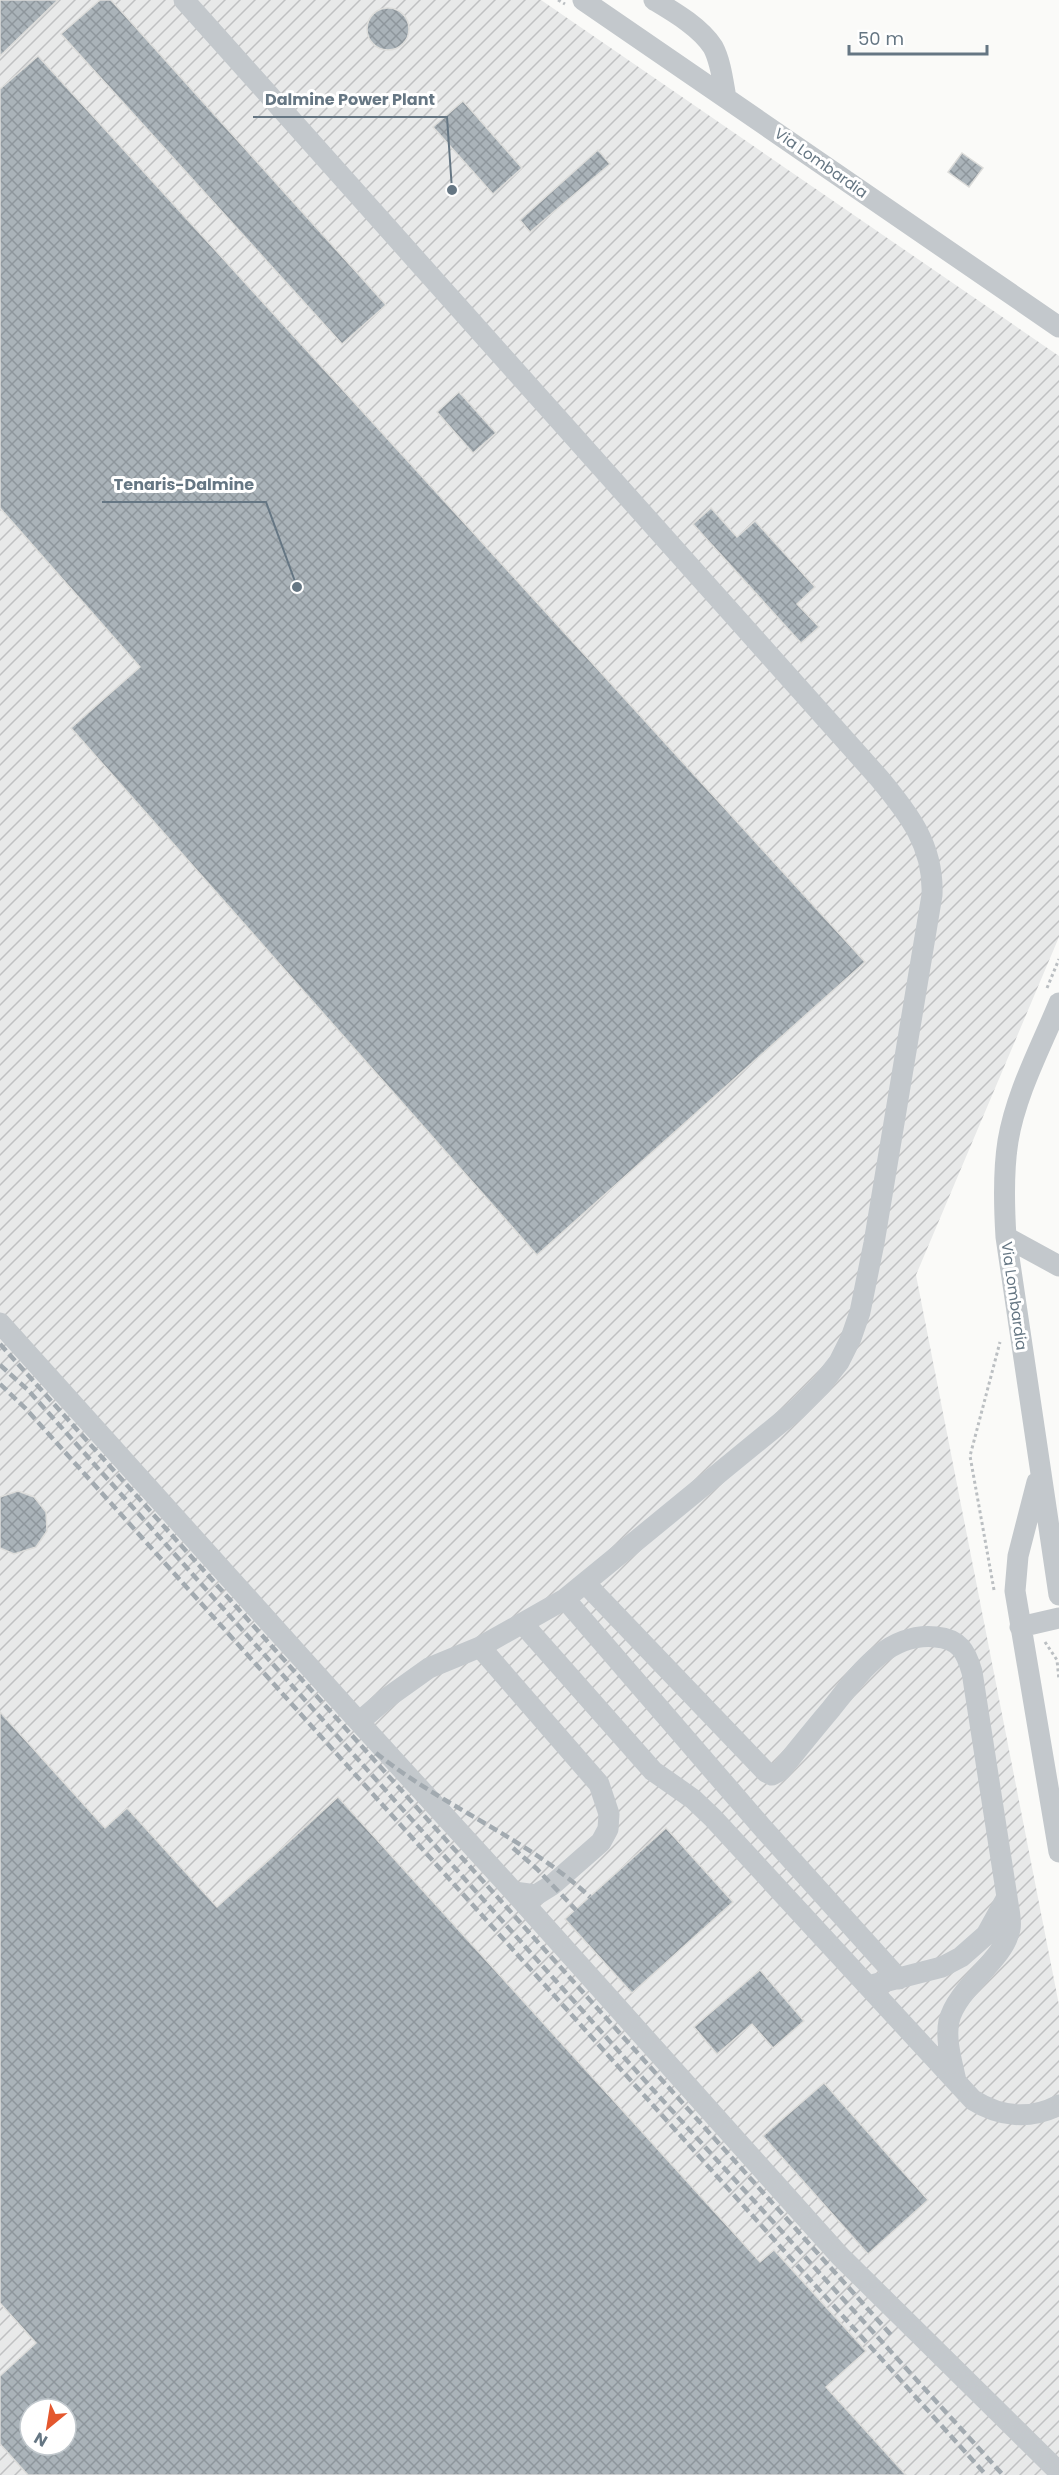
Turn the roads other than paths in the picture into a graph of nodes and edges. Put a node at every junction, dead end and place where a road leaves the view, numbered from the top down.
1 (184, 0) edge
2 (583, 0) edge
3 (654, 0) edge
4 (726, 98) junction
5 (1059, 327) edge
6 (1059, 1003) edge
7 (1006, 1237) junction
8 (1059, 1266) edge
9 (0, 1323) edge
10 (1040, 1473) junction
11 (585, 1583) junction
12 (1059, 1595) edge
13 (565, 1599) junction
14 (1059, 1617) edge
15 (523, 1624) junction
16 (1020, 1627) junction
17 (480, 1647) junction
18 (359, 1722) junction
19 (1059, 1852) edge
20 (514, 1892) junction
21 (1006, 1897) junction
22 (898, 1978) junction
23 (868, 1986) junction
24 (956, 2081) junction
25 (1059, 2105) edge
26 (1059, 2472) edge

1 - 11 street
2 - 4 street, Via Lombardia
3 - 4 street
4 - 5 street, Via Lombardia
6 - 7 street, Via Lombardia
7 - 8 street
7 - 10 street, Via Lombardia
9 - 18 street
10 - 12 street, Via Lombardia
10 - 16 street
11 - 13 street
11 - 21 street
13 - 15 street
13 - 22 street
14 - 16 street
15 - 17 street
15 - 23 street
16 - 19 street
17 - 18 street
17 - 20 street
18 - 20 street
20 - 26 street
21 - 22 street
21 - 24 street
22 - 23 street
23 - 24 street
24 - 25 street

